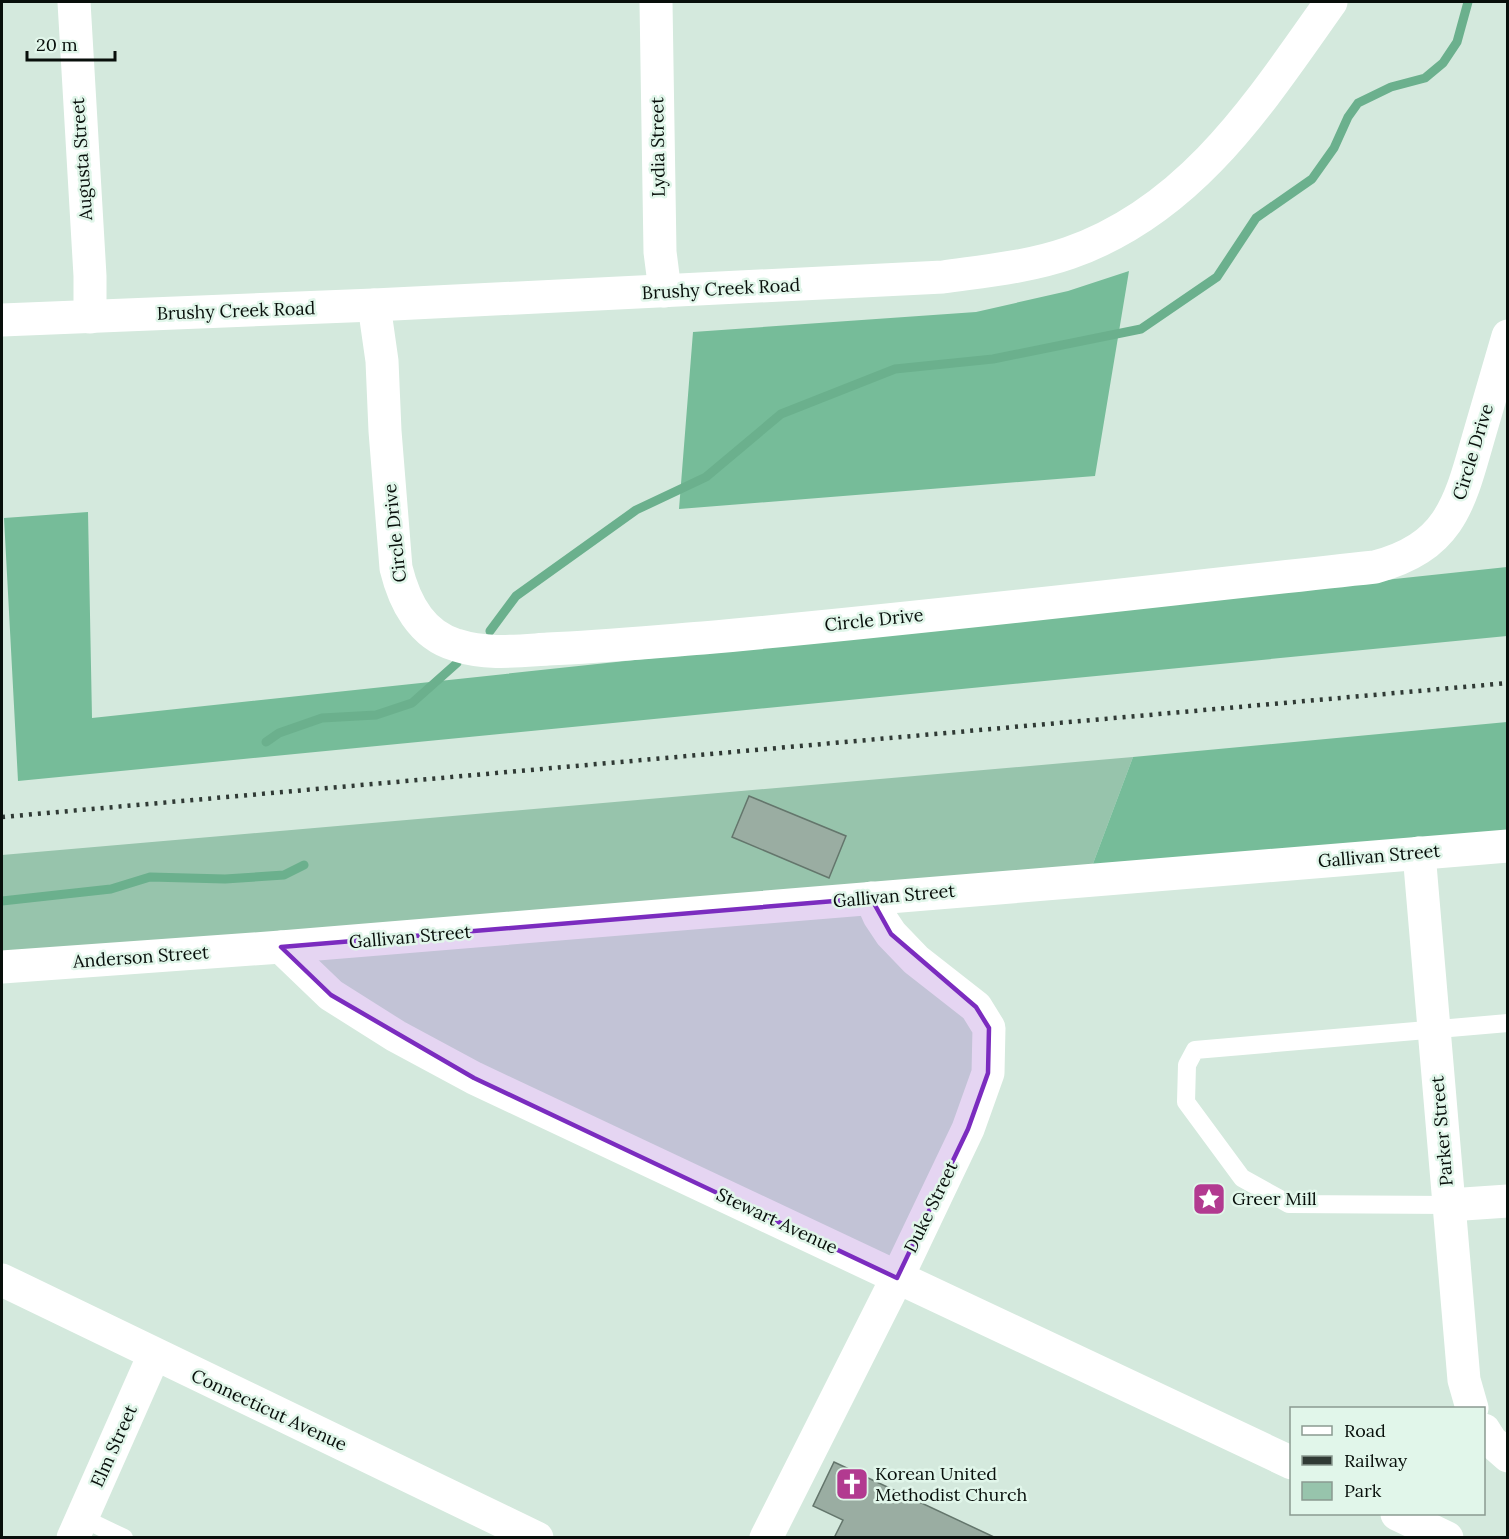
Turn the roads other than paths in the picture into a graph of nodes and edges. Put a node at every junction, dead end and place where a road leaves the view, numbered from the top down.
1 (74, 2) edge
2 (656, 2) edge
3 (1331, 2) edge
4 (664, 291) junction
5 (374, 305) junction
6 (90, 317) junction
7 (2, 320) edge
8 (1508, 336) edge
9 (1508, 846) edge
10 (1419, 853) junction
11 (871, 898) junction
12 (281, 947) junction
13 (2, 967) edge
14 (1508, 1023) edge
15 (1434, 1029) junction
16 (1508, 1201) edge
17 (1449, 1205) junction
18 (897, 1278) junction
19 (2, 1281) edge
20 (154, 1355) junction
21 (1472, 1407) edge
22 (1485, 1432) edge
23 (1508, 1456) edge
24 (1290, 1462) edge
25 (1399, 1515) edge
26 (78, 1528) edge
27 (124, 1538) edge
28 (537, 1538) edge
29 (766, 1538) edge
30 (1447, 1538) edge

1 - 6 street, Augusta Street
2 - 4 street, Lydia Street
3 - 4 street, Brushy Creek Road
4 - 5 street, Brushy Creek Road
5 - 6 street, Brushy Creek Road
5 - 8 street, Circle Drive
6 - 7 street, Brushy Creek Road
9 - 10 street, Gallivan Street
10 - 11 street, Gallivan Street
10 - 15 street, Parker Street
11 - 12 street, Gallivan Street
11 - 18 street, Duke Street
12 - 13 street, Anderson Street
12 - 18 street, Stewart Avenue
14 - 15 lane
15 - 17 street, Parker Street
15 - 17 lane
16 - 17 street
17 - 21 street, Parker Street
18 - 24 street, Stewart Avenue
18 - 29 street, Duke Street
19 - 20 street, Connecticut Avenue
20 - 26 street, Elm Street
20 - 28 street, Connecticut Avenue
22 - 23 street
25 - 30 street
26 - 27 lane

